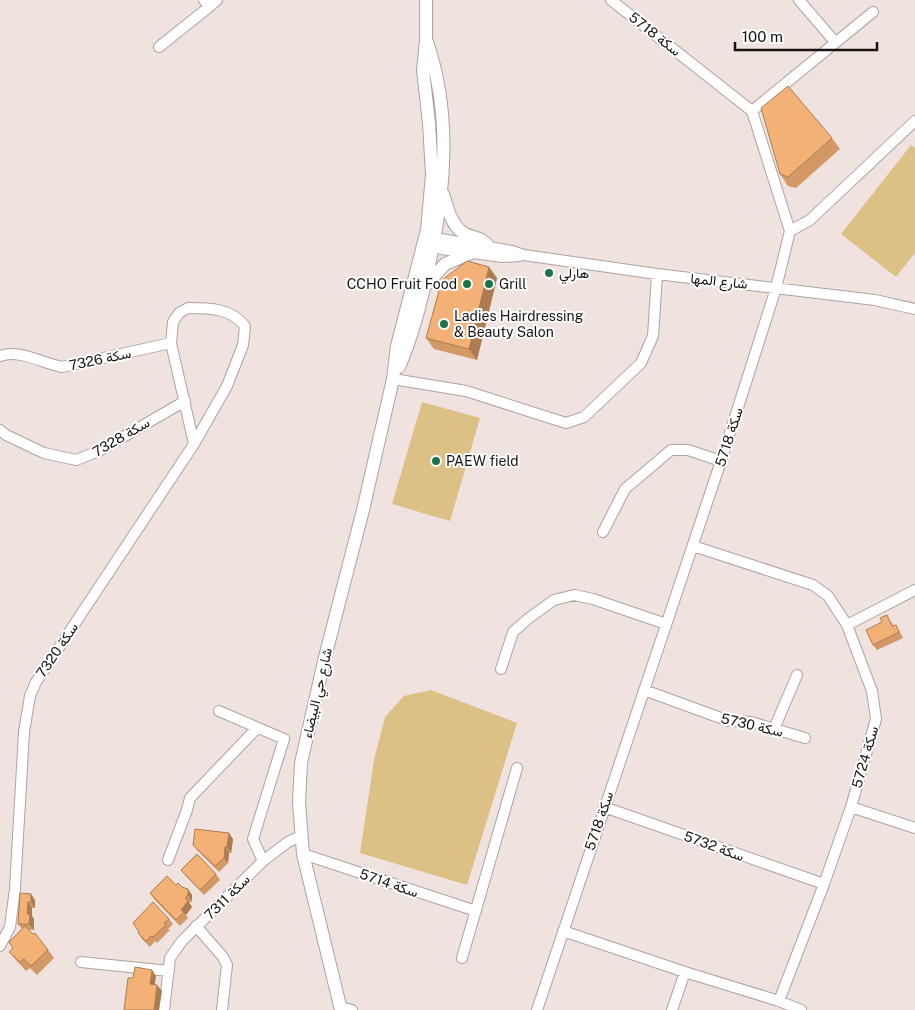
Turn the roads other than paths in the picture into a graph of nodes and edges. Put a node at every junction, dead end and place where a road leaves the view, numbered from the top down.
1 (426, 0) edge
2 (611, 0) edge
3 (799, 0) edge
4 (210, 2) edge
5 (873, 12) dead end
6 (426, 40) junction
7 (835, 42) junction
8 (159, 48) dead end
9 (752, 111) junction
10 (915, 121) edge
11 (442, 192) junction
12 (790, 231) junction
13 (430, 241) junction
14 (489, 247) junction
15 (471, 253) junction
16 (524, 256) junction
17 (657, 274) junction
18 (425, 286) junction
19 (776, 288) junction
20 (915, 309) edge
21 (171, 343) junction
22 (0, 356) edge
23 (394, 378) junction
24 (185, 400) junction
25 (0, 430) edge
26 (194, 444) junction
27 (721, 461) junction
28 (603, 532) dead end
29 (693, 546) junction
30 (915, 590) edge
31 (666, 624) junction
32 (847, 625) junction
33 (501, 669) dead end
34 (796, 675) dead end
35 (644, 690) junction
36 (218, 711) dead end
37 (257, 728) junction
38 (774, 729) junction
39 (805, 738) dead end
40 (517, 768) dead end
41 (604, 807) junction
42 (851, 807) junction
43 (915, 828) edge
44 (301, 836) junction
45 (303, 854) junction
46 (168, 860) dead end
47 (262, 861) junction
48 (824, 884) junction
49 (476, 911) junction
50 (196, 926) junction
51 (563, 931) junction
52 (0, 946) edge
53 (462, 958) dead end
54 (81, 962) dead end
55 (169, 971) junction
56 (685, 972) junction
57 (779, 1000) junction
58 (344, 1009) edge
59 (164, 1010) edge
60 (222, 1010) edge
61 (536, 1010) edge
62 (672, 1010) edge
63 (801, 1010) edge

1 - 6 main road
2 - 9 street, سكة 5718
3 - 7 street
4 - 8 street
5 - 7 street
6 - 11 main road
6 - 13 main road
7 - 9 street
9 - 12 street
10 - 12 street
11 - 13 main road
11 - 14 main road
12 - 19 street, سكة 5718
13 - 14 street, شارع المها
13 - 15 street, شارع المها
13 - 18 main road
13 - 23 main road
14 - 16 street, شارع المها
15 - 16 street, شارع المها
15 - 18 main road
16 - 17 street, شارع المها
17 - 19 street, شارع المها
17 - 23 street
18 - 23 main road
19 - 20 street, شارع المها
19 - 27 street, سكة 5718
21 - 22 street, سكة 7326
21 - 24 street, سكة 7320
21 - 26 street, سكة 7320
23 - 44 main road, شارع حي البيضاء
24 - 25 street, سكة 7328
24 - 26 street, سكة 7320
26 - 52 street, سكة 7320
27 - 28 street
27 - 29 street, سكة 5718
29 - 31 street, سكة 5718
29 - 32 street, سكة 5724
30 - 32 street
31 - 33 street
31 - 35 street, سكة 5718
32 - 42 street, سكة 5724
34 - 38 street
35 - 38 street, سكة 5730
35 - 41 street, سكة 5718
36 - 37 street
37 - 46 street
37 - 47 street
38 - 39 street, سكة 5730
40 - 49 street
41 - 48 street, سكة 5732
41 - 51 street, سكة 5718
42 - 43 street
42 - 48 street, سكة 5724
44 - 45 main road, شارع حي البيضاء
44 - 47 street, سكة 7311
45 - 49 street, سكة 5714
45 - 58 main road, شارع حي البيضاء
47 - 50 street, سكة 7311
48 - 57 street, سكة 5724
49 - 53 street
50 - 55 street, سكة 7311
50 - 60 street
51 - 56 street
51 - 61 street, سكة 5718
54 - 55 street
55 - 59 street, سكة 7311
56 - 57 street
56 - 62 street
57 - 63 street

